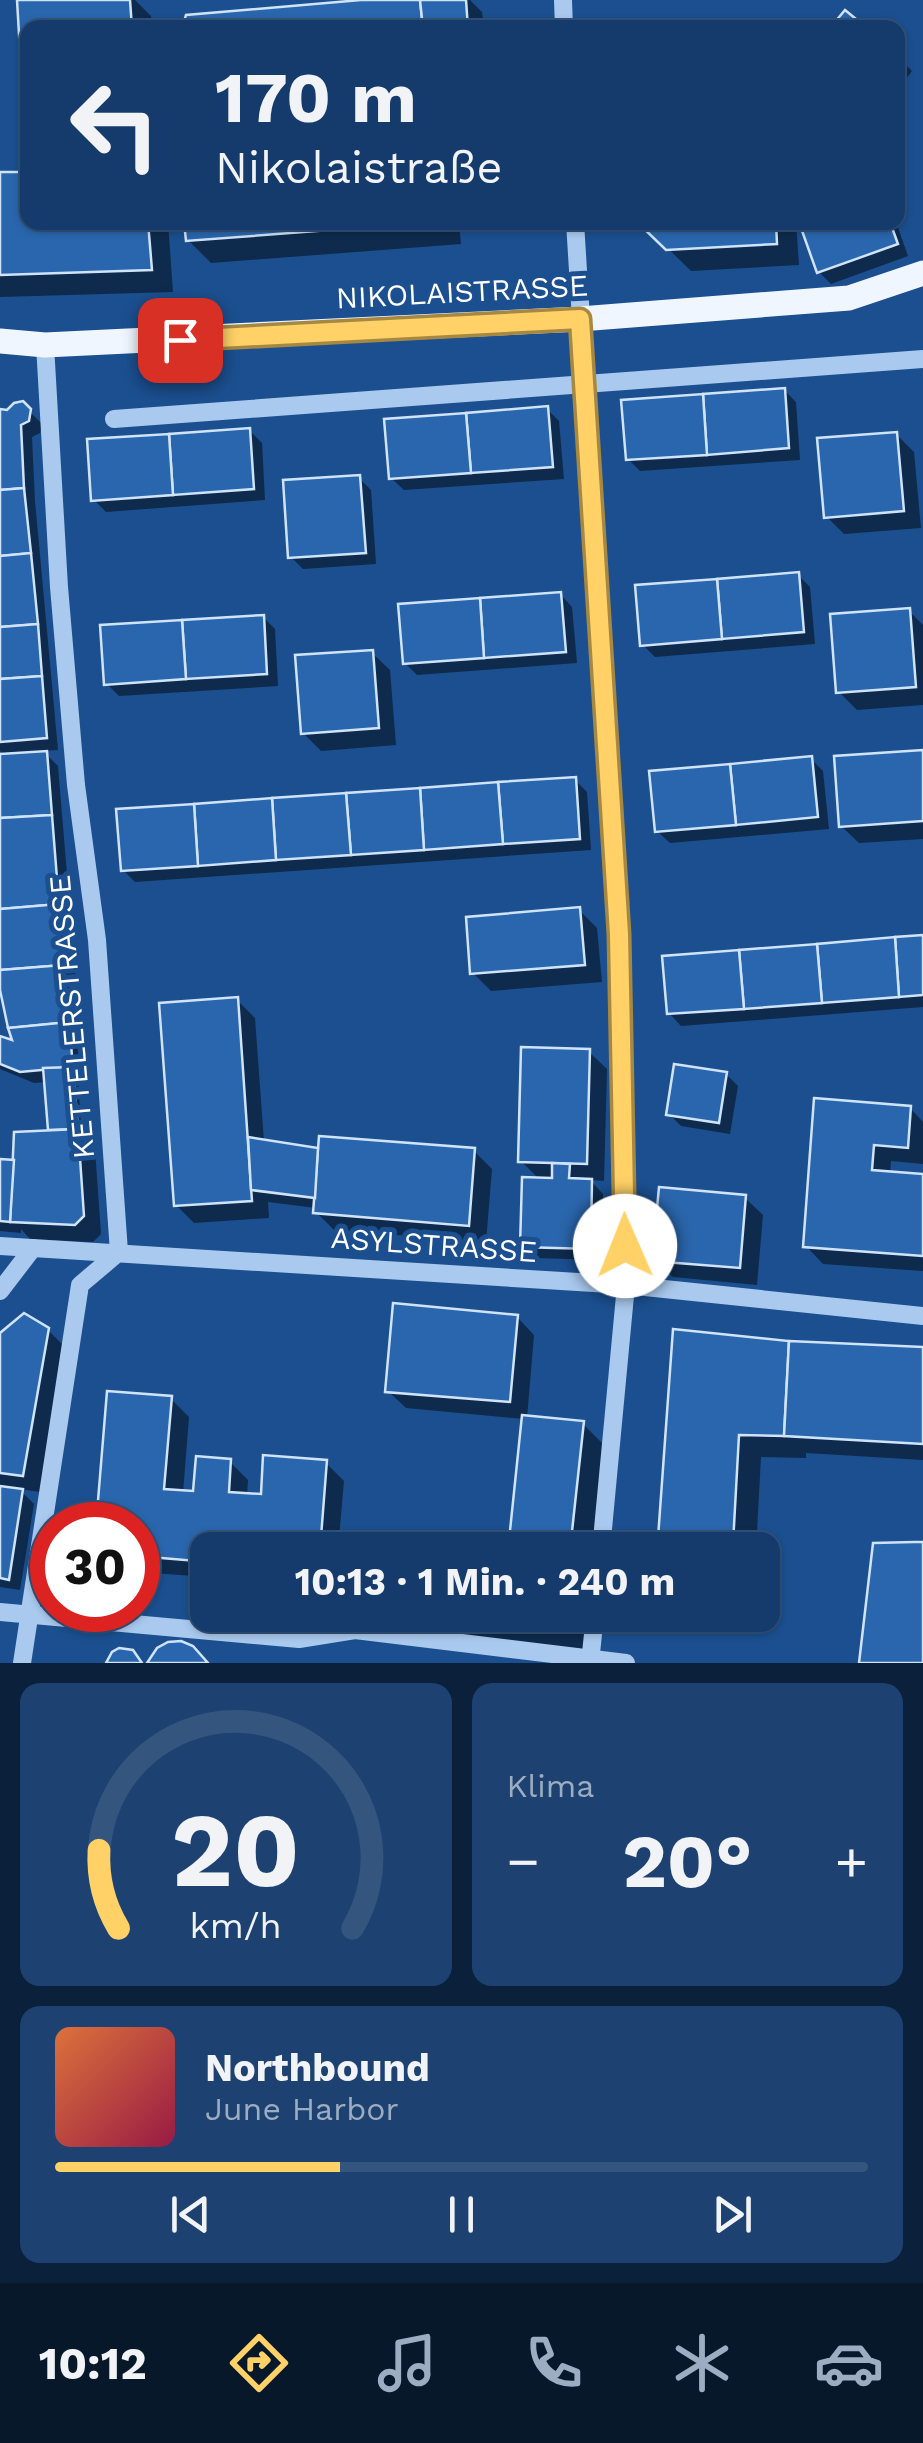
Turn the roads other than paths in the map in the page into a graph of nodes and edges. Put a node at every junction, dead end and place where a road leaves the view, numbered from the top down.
1 (575, 230) edge
2 (923, 273) edge
3 (580, 319) junction
4 (0, 341) edge
5 (46, 346) junction
6 (923, 359) edge
7 (584, 382) junction
8 (114, 419) dead end
9 (0, 1246) edge
10 (33, 1248) junction
11 (119, 1252) junction
12 (626, 1285) junction
13 (0, 1291) edge
14 (923, 1316) edge
15 (47, 1502) edge
16 (602, 1532) edge
17 (0, 1612) edge
18 (30, 1615) joint
19 (160, 1627) edge
20 (592, 1632) edge
21 (590, 1660) edge
22 (22, 1663) edge
23 (626, 1663) edge

1 - 3 street
2 - 3 main road, NIKOLAISTRASSE
3 - 5 main road, NIKOLAISTRASSE
3 - 7 street
4 - 5 main road, NIKOLAISTRASSE
5 - 11 street, KETTELERSTRASSE
6 - 7 street
7 - 8 street
7 - 12 street
9 - 10 street, ASYLSTRASSE
10 - 11 street, ASYLSTRASSE
10 - 13 street
11 - 12 street, ASYLSTRASSE
11 - 15 street
12 - 14 street, ASYLSTRASSE
12 - 16 street
17 - 18 street
18 - 22 street
19 - 21 street
20 - 21 street
21 - 23 street

